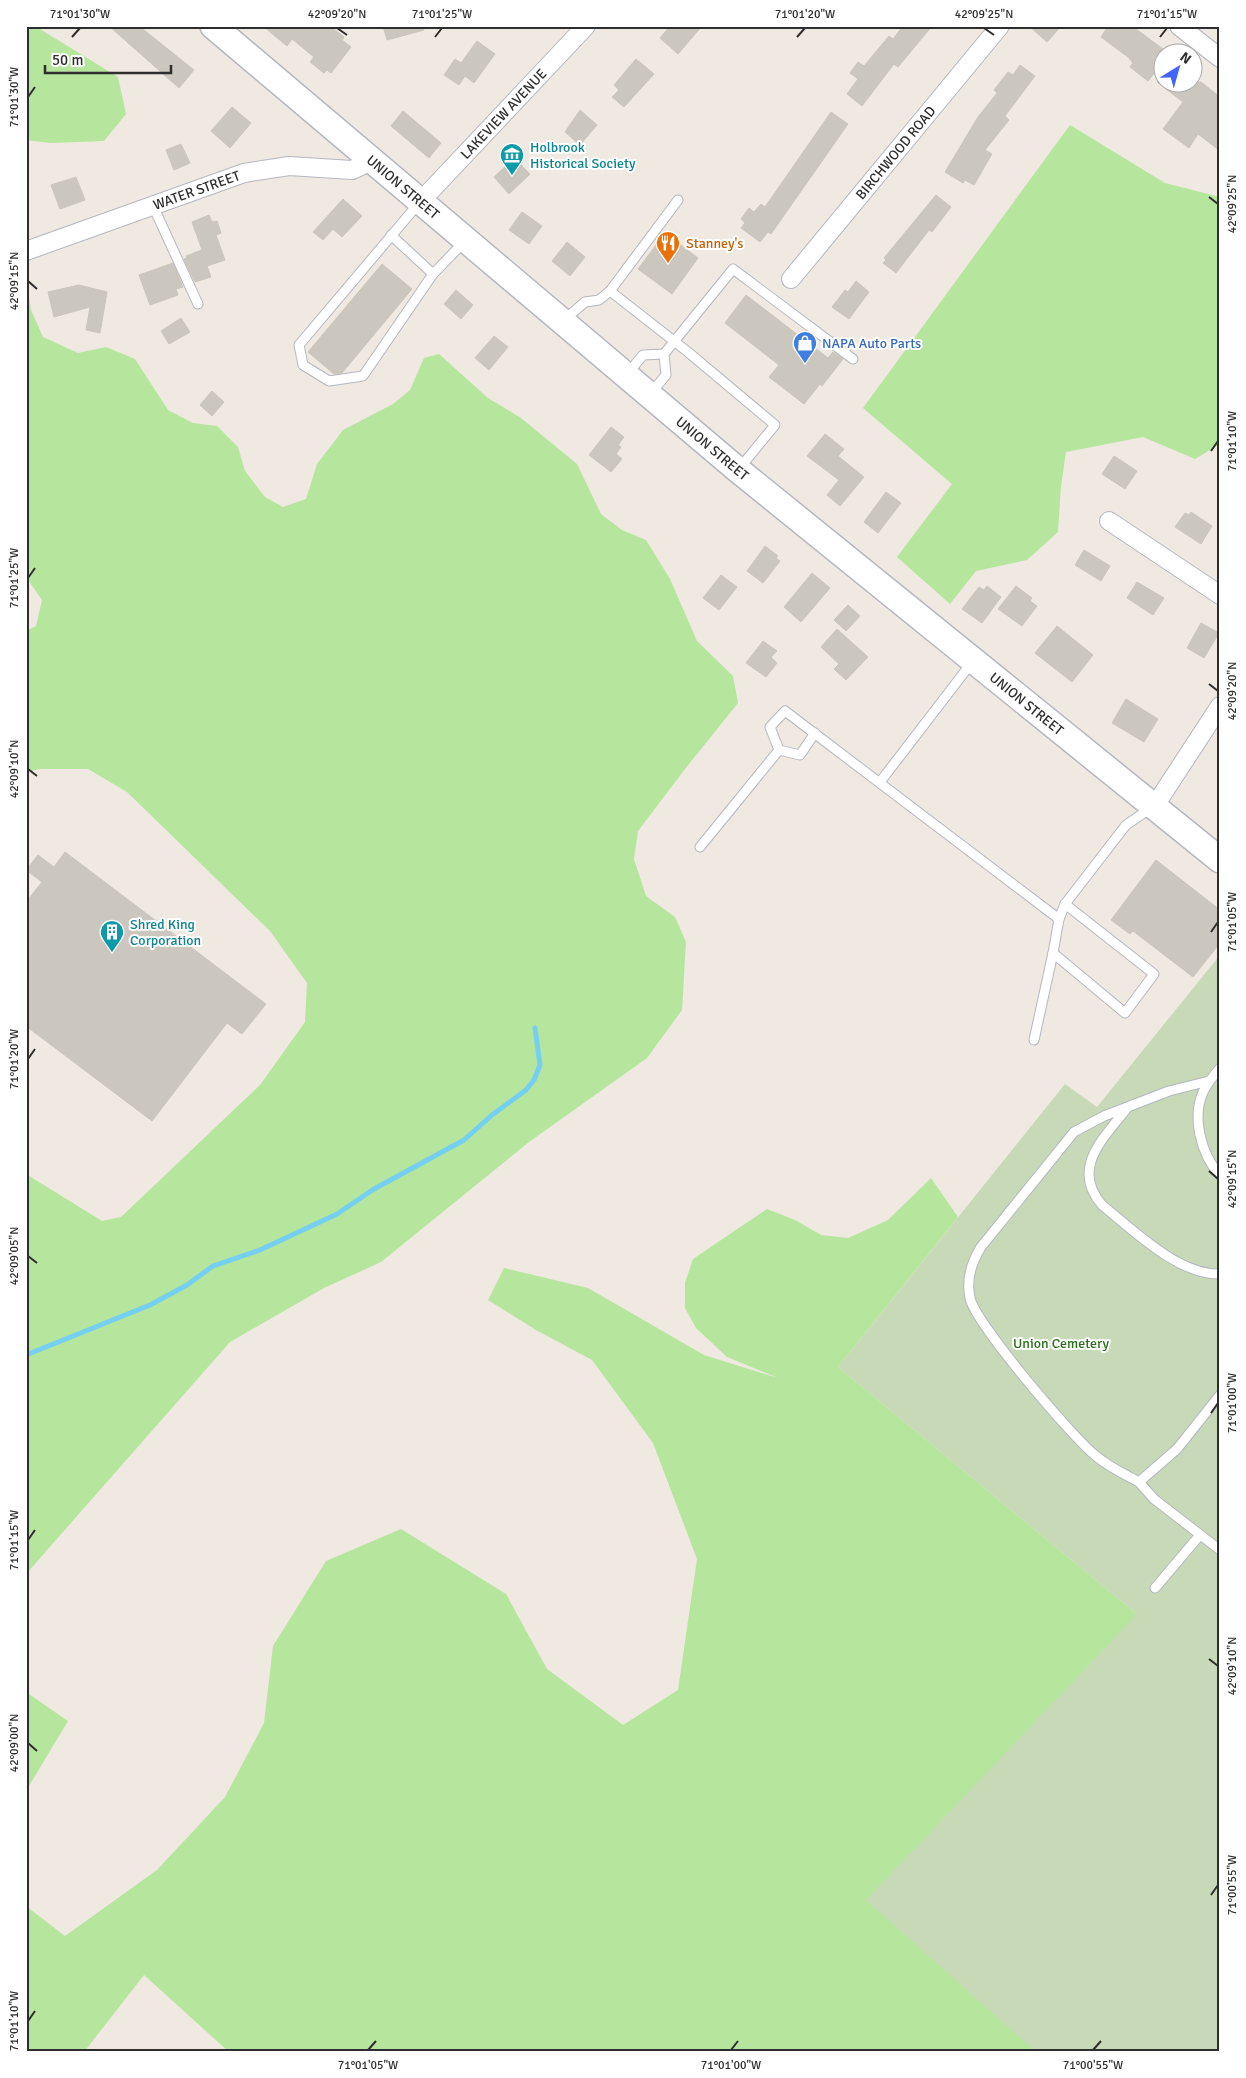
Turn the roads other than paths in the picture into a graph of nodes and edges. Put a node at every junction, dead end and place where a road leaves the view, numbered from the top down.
1 (213, 26) edge
2 (586, 26) edge
3 (1000, 26) edge
4 (1180, 26) edge
5 (1220, 58) edge
6 (370, 158) junction
7 (678, 200) dead end
8 (421, 201) junction
9 (153, 206) junction
10 (391, 235) junction
11 (466, 240) junction
12 (26, 251) edge
13 (433, 274) junction
14 (791, 279) dead end
15 (610, 291) junction
16 (198, 304) dead end
17 (563, 321) junction
18 (674, 341) junction
19 (664, 354) junction
20 (853, 359) dead end
21 (626, 376) junction
22 (649, 396) junction
23 (738, 470) junction
24 (1109, 522) dead end
25 (1220, 595) edge
26 (973, 661) junction
27 (1220, 706) edge
28 (815, 734) junction
29 (779, 750) junction
30 (880, 782) junction
31 (1154, 807) junction
32 (700, 847) dead end
33 (1220, 860) edge
34 (1065, 904) junction
35 (1059, 919) junction
36 (1053, 954) junction
37 (1034, 1040) dead end
38 (1220, 1068) edge
39 (1209, 1081) junction
40 (1127, 1108) junction
41 (1220, 1175) edge
42 (1220, 1274) edge
43 (1220, 1395) edge
44 (1139, 1482) junction
45 (1200, 1535) junction
46 (1220, 1550) edge
47 (1155, 1588) dead end

1 - 6 main road, UNION STREET
2 - 8 street, LAKEVIEW AVENUE
3 - 14 street, BIRCHWOOD ROAD
4 - 5 street
6 - 8 main road, UNION STREET
6 - 9 street, WATER STREET
7 - 15 lane
8 - 10 lane
8 - 11 main road, UNION STREET
9 - 12 street, WATER STREET
9 - 16 lane
10 - 13 lane
10 - 13 lane
11 - 13 lane
11 - 17 main road, UNION STREET
15 - 17 lane
15 - 18 lane
17 - 21 main road, UNION STREET
18 - 19 lane
18 - 20 lane
18 - 23 lane
19 - 21 lane
19 - 22 lane
21 - 22 main road, UNION STREET
22 - 23 main road, UNION STREET
23 - 26 main road, UNION STREET
24 - 25 street
26 - 30 lane
26 - 31 main road, UNION STREET
27 - 31 street
28 - 29 lane
28 - 29 lane
28 - 30 lane
29 - 32 lane
30 - 35 lane
31 - 33 main road, UNION STREET
31 - 34 lane
34 - 35 lane
34 - 36 lane
35 - 36 lane
36 - 37 lane
38 - 39 lane
39 - 40 lane
39 - 41 lane
40 - 42 lane
40 - 44 lane
43 - 44 lane
44 - 45 lane
45 - 46 lane
45 - 47 lane

